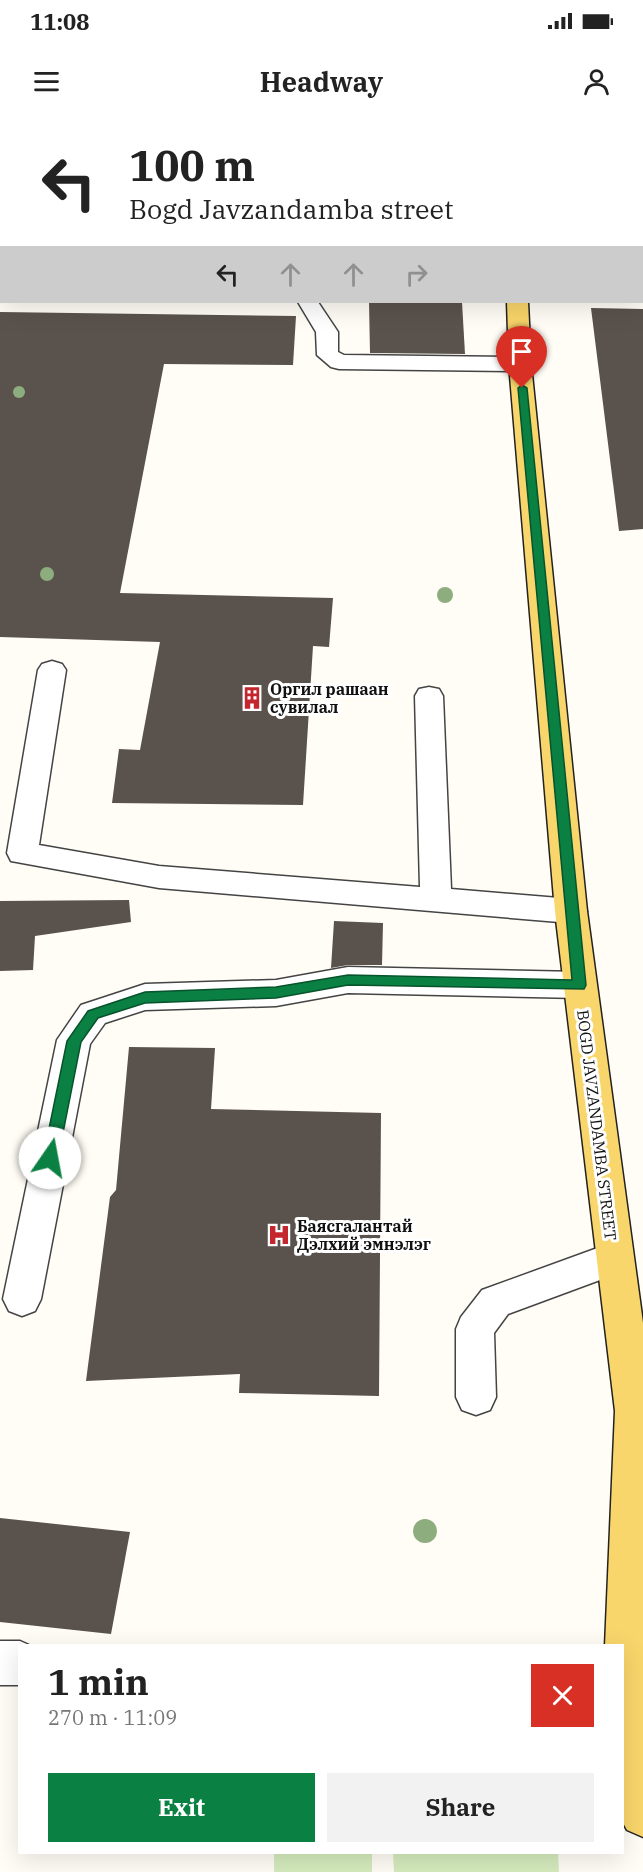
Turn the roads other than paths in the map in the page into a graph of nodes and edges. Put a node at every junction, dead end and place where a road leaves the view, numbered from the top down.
1 (309, 303) edge
2 (517, 303) edge
3 (520, 364) junction
4 (52, 670) dead end
5 (429, 696) dead end
6 (11, 852) edge
7 (436, 899) junction
8 (571, 911) junction
9 (579, 985) junction
10 (614, 1257) junction
11 (22, 1299) dead end
12 (476, 1397) dead end
13 (624, 1659) edge
14 (0, 1663) edge
15 (18, 1663) edge
16 (643, 1814) edge

1 - 3 street
2 - 3 main road, BOGD JAVZANDAMBA STREET
3 - 8 main road, BOGD JAVZANDAMBA STREET
4 - 6 street
5 - 7 street
6 - 7 street
7 - 8 street
8 - 9 main road, BOGD JAVZANDAMBA STREET
9 - 10 main road, BOGD JAVZANDAMBA STREET
9 - 11 street
10 - 12 street
10 - 13 main road, BOGD JAVZANDAMBA STREET
13 - 16 main road, BOGD JAVZANDAMBA STREET
14 - 15 street

